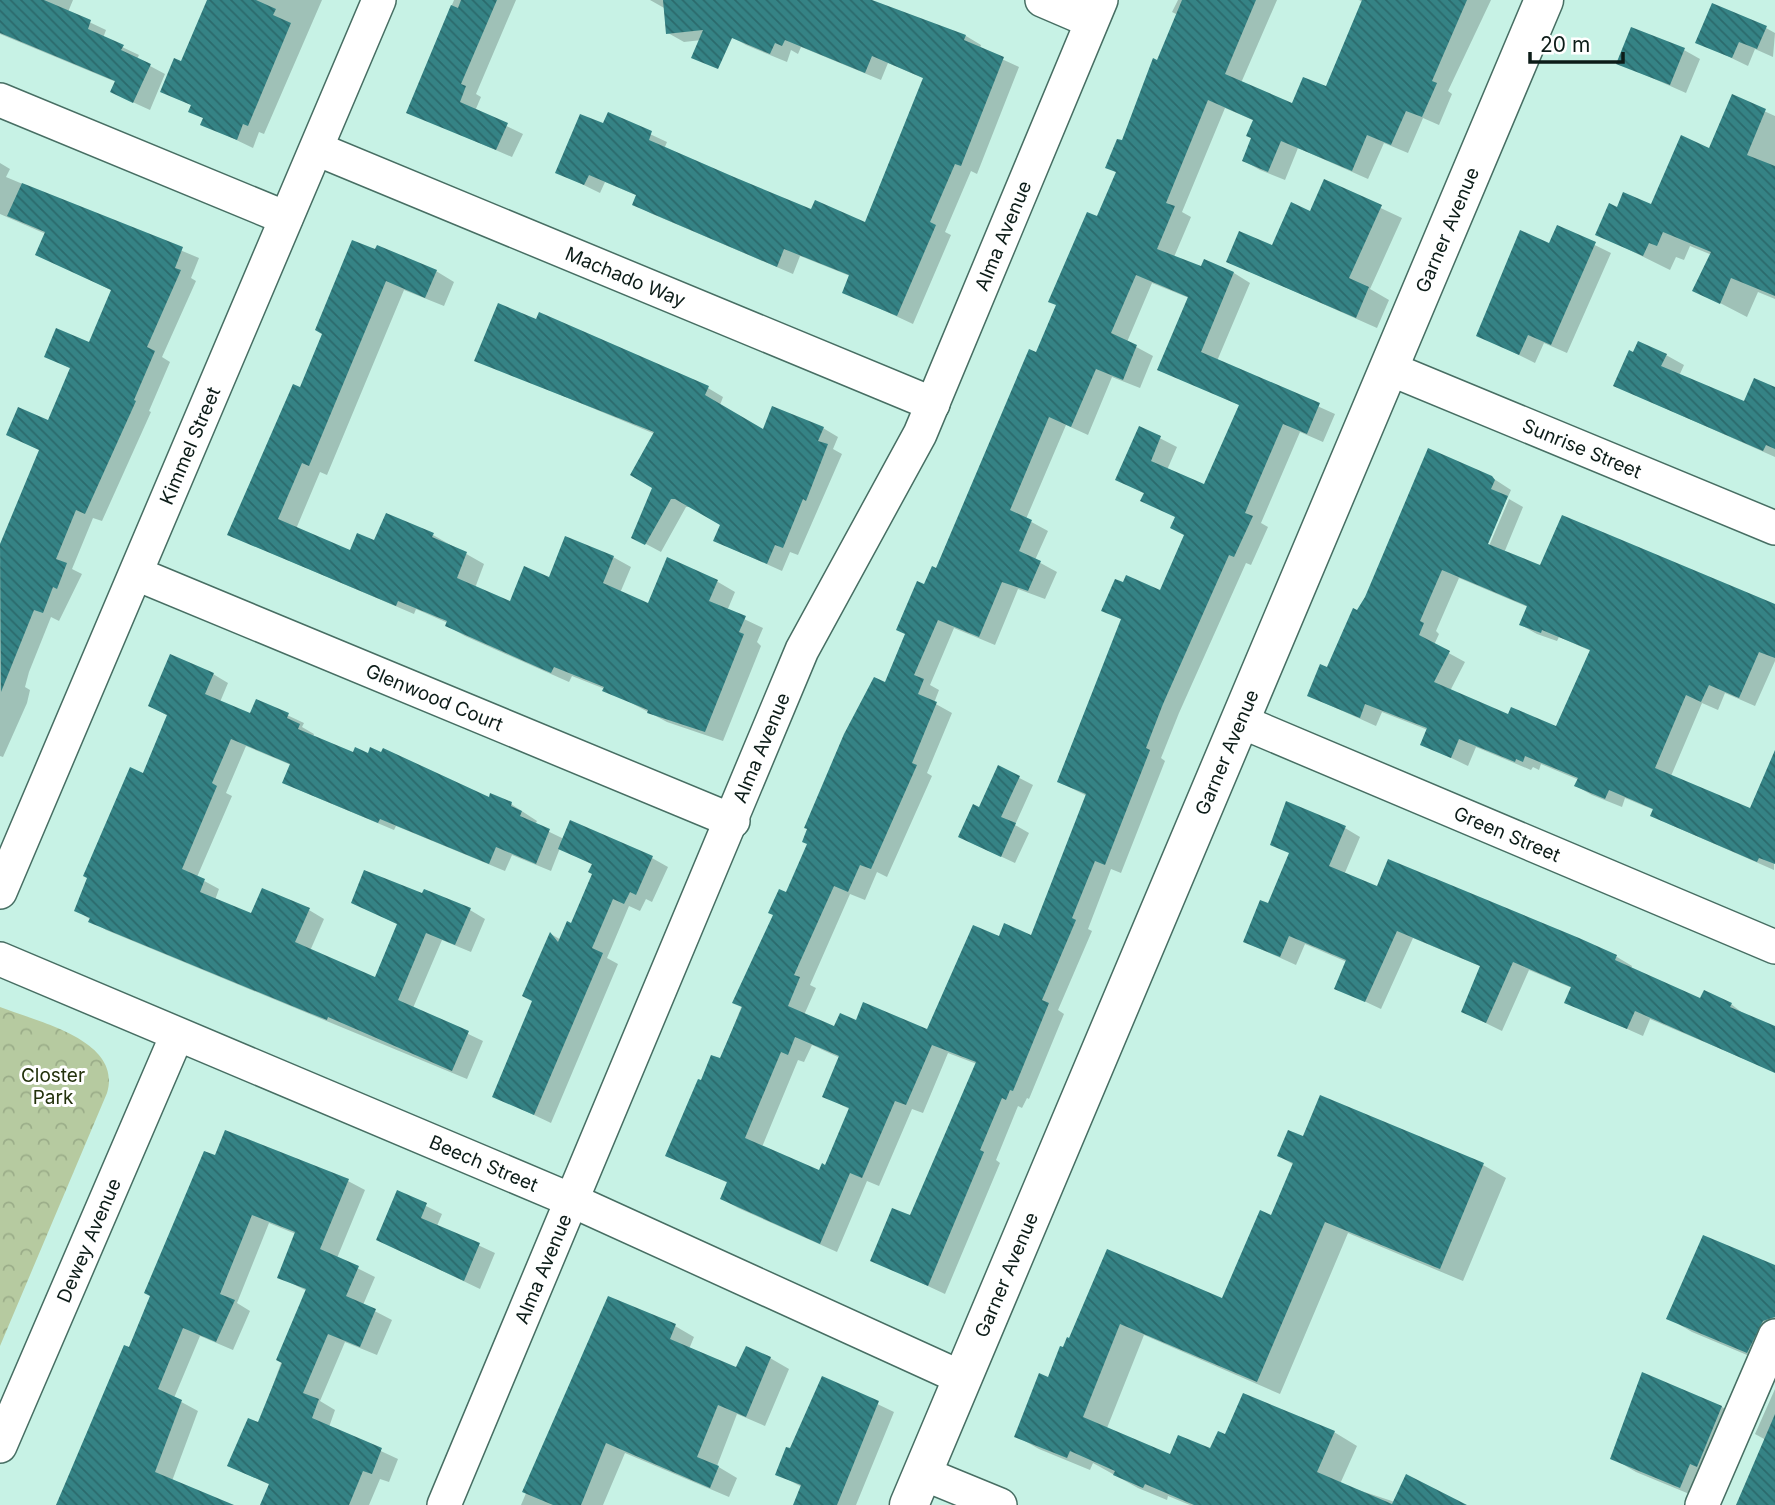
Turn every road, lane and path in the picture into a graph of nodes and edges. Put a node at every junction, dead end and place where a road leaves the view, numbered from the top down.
1 (379, 0) edge
2 (1042, 0) edge
3 (1544, 0) edge
4 (1096, 10) edge
5 (0, 100) edge
6 (317, 149) junction
7 (286, 218) junction
8 (1388, 368) junction
9 (933, 404) junction
10 (1775, 528) edge
11 (137, 573) junction
12 (1240, 720) junction
13 (733, 821) junction
14 (0, 892) edge
15 (1775, 947) edge
16 (0, 958) edge
17 (177, 1035) junction
18 (571, 1200) junction
19 (1775, 1336) edge
20 (962, 1378) junction
21 (0, 1446) edge
22 (916, 1489) edge
23 (444, 1505) edge
24 (1000, 1505) edge
25 (1702, 1505) edge

1 - 6 street, Kimmel Street
2 - 4 street
3 - 8 street, Garner Avenue
4 - 9 street, Alma Avenue
5 - 7 street
6 - 7 street, Kimmel Street
6 - 9 street, Machado Way
7 - 11 street, Kimmel Street
8 - 10 street, Sunrise Street
8 - 12 street, Garner Avenue
9 - 13 street, Alma Avenue
11 - 13 street, Glenwood Court
11 - 14 street, Kimmel Street
12 - 15 street, Green Street
12 - 20 street, Garner Avenue
13 - 18 street, Alma Avenue
16 - 17 street, Beech Street
17 - 18 street, Beech Street
17 - 21 street, Dewey Avenue
18 - 20 street, Beech Street
18 - 23 street, Alma Avenue
19 - 25 street
20 - 22 street, Garner Avenue
22 - 24 street

